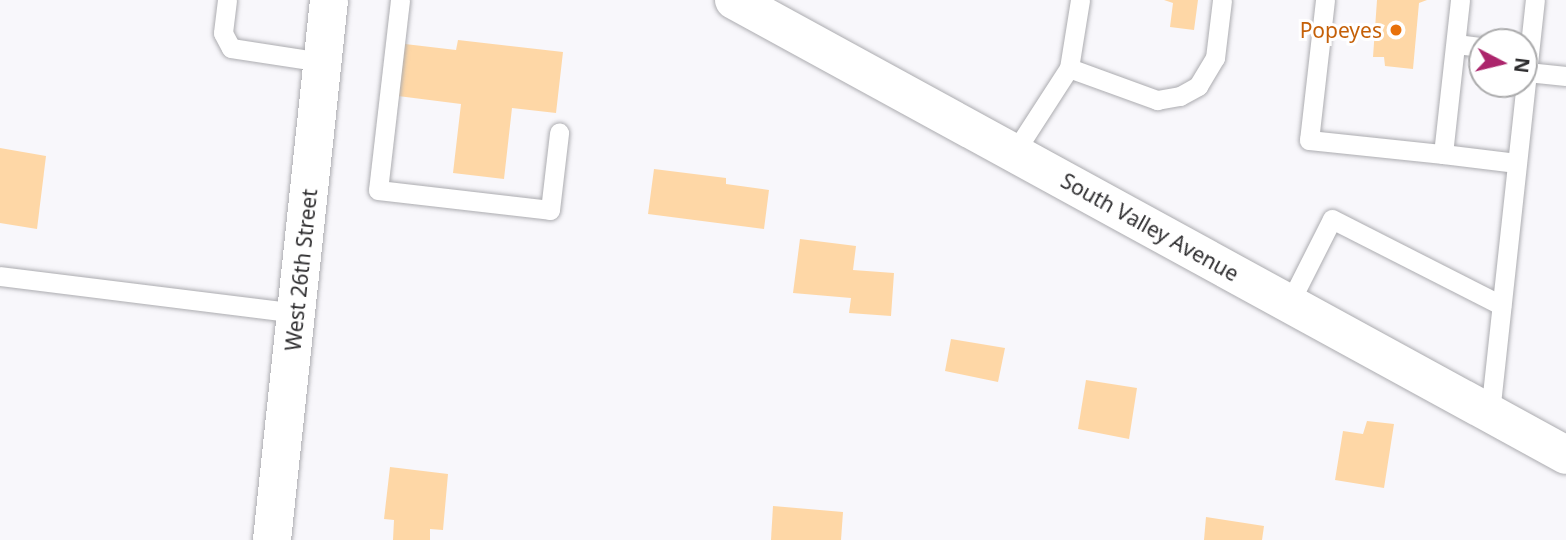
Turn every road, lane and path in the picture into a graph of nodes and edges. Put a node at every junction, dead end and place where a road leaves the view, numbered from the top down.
1 (227, 0) edge
2 (329, 0) edge
3 (400, 0) edge
4 (734, 0) edge
5 (1080, 0) edge
6 (1222, 0) edge
7 (1325, 0) edge
8 (1460, 0) edge
9 (1535, 0) edge
10 (1531, 28) edge
11 (1456, 44) junction
12 (1468, 45) edge
13 (323, 62) junction
14 (1538, 63) edge
15 (1069, 68) junction
16 (1566, 76) edge
17 (1523, 98) edge
18 (559, 133) dead end
19 (1014, 153) junction
20 (1443, 154) junction
21 (1516, 163) junction
22 (0, 276) edge
23 (1289, 304) junction
24 (1501, 305) junction
25 (296, 313) junction
26 (1490, 413) junction
27 (1566, 455) edge
28 (272, 540) edge

1 - 13 lane
2 - 13 street, West 26th Street
3 - 18 lane
4 - 19 street, South Valley Avenue
5 - 15 lane
6 - 15 lane
7 - 20 lane
8 - 11 lane
9 - 10 lane
11 - 12 lane
11 - 20 lane
13 - 25 street, West 26th Street
14 - 16 lane
15 - 19 lane
17 - 21 lane
19 - 23 street, South Valley Avenue
20 - 21 lane
21 - 24 lane
22 - 25 lane
23 - 24 lane
23 - 26 street, South Valley Avenue
24 - 26 lane
25 - 28 street, West 26th Street
26 - 27 street, South Valley Avenue

